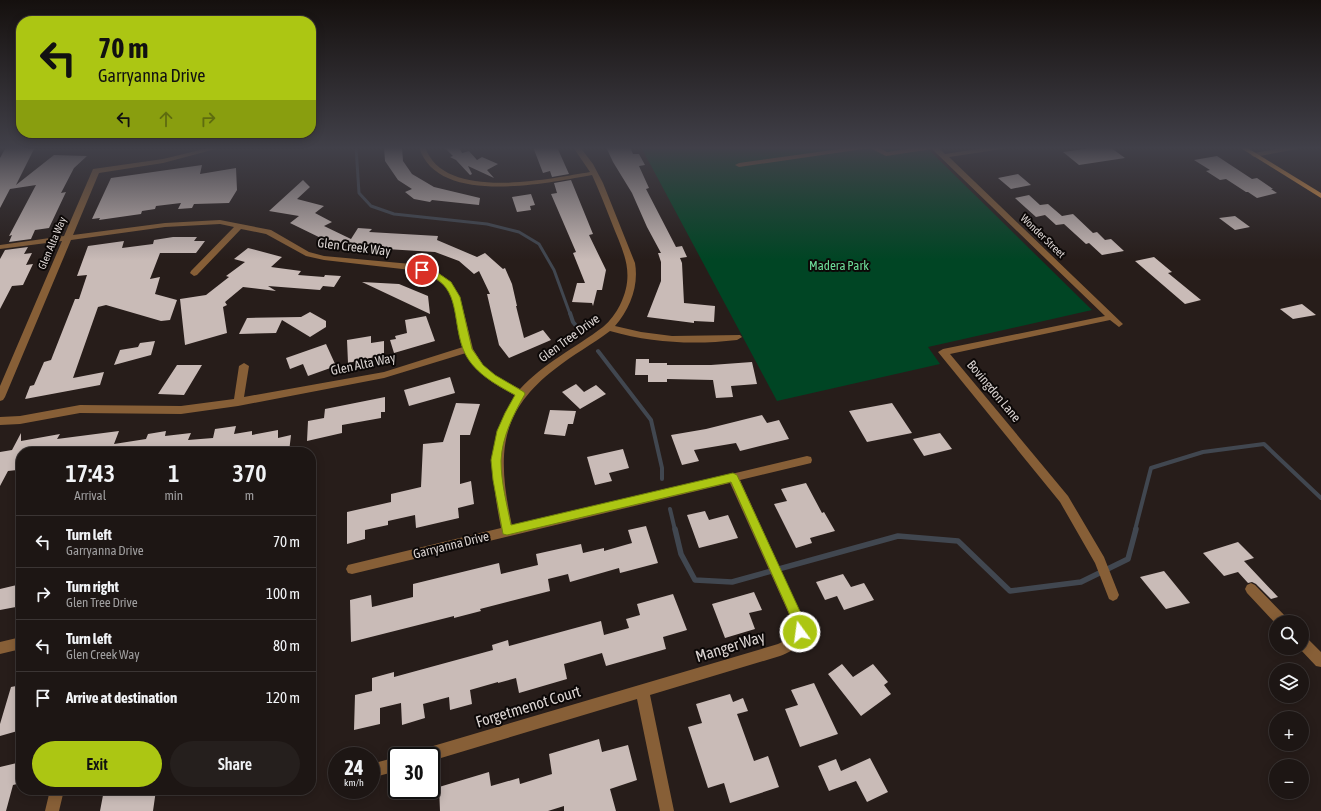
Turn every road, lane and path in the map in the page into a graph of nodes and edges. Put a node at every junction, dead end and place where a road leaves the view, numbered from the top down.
1 (90, 185) edge
2 (599, 185) edge
3 (974, 185) edge
4 (1305, 185) edge
5 (1319, 193) edge
6 (239, 226) junction
7 (68, 237) junction
8 (0, 247) edge
9 (194, 273) dead end
10 (1115, 321) joint
11 (609, 327) junction
12 (737, 337) dead end
13 (468, 349) junction
14 (244, 366) dead end
15 (521, 394) junction
16 (0, 397) edge
17 (238, 402) junction
18 (0, 421) edge
19 (807, 460) dead end
20 (733, 477) junction
21 (507, 531) junction
22 (352, 569) dead end
23 (1251, 589) dead end
24 (1113, 595) dead end
25 (1276, 615) edge
26 (16, 644) edge
27 (0, 648) edge
28 (1309, 649) edge
29 (1321, 661) edge
30 (642, 691) junction
31 (440, 751) edge
32 (56, 795) edge
33 (52, 811) edge
34 (667, 811) edge

1 - 7 street, Glen Alta Way
2 - 11 street, Glen Tree Drive
3 - 10 street, Wonder Street
4 - 5 main road
6 - 7 street, Glen Creek Way
6 - 9 street
6 - 13 street, Glen Creek Way
7 - 8 street, Glen Creek Way
7 - 16 street, Glen Alta Way
10 - 24 street, Bovingdon Lane
11 - 12 street
11 - 15 street, Glen Tree Drive
13 - 15 street, Glen Creek Way
13 - 17 street, Glen Alta Way
14 - 17 street
15 - 21 street, Glen Tree Drive
17 - 18 street, Glen Alta Way
19 - 20 street, Garryanna Drive
20 - 21 street, Garryanna Drive
20 - 30 street, Manger Way
21 - 22 street, Garryanna Drive
23 - 25 street
26 - 27 street
28 - 29 street
30 - 31 street, Forgetmenot Court
30 - 34 street
32 - 33 street

